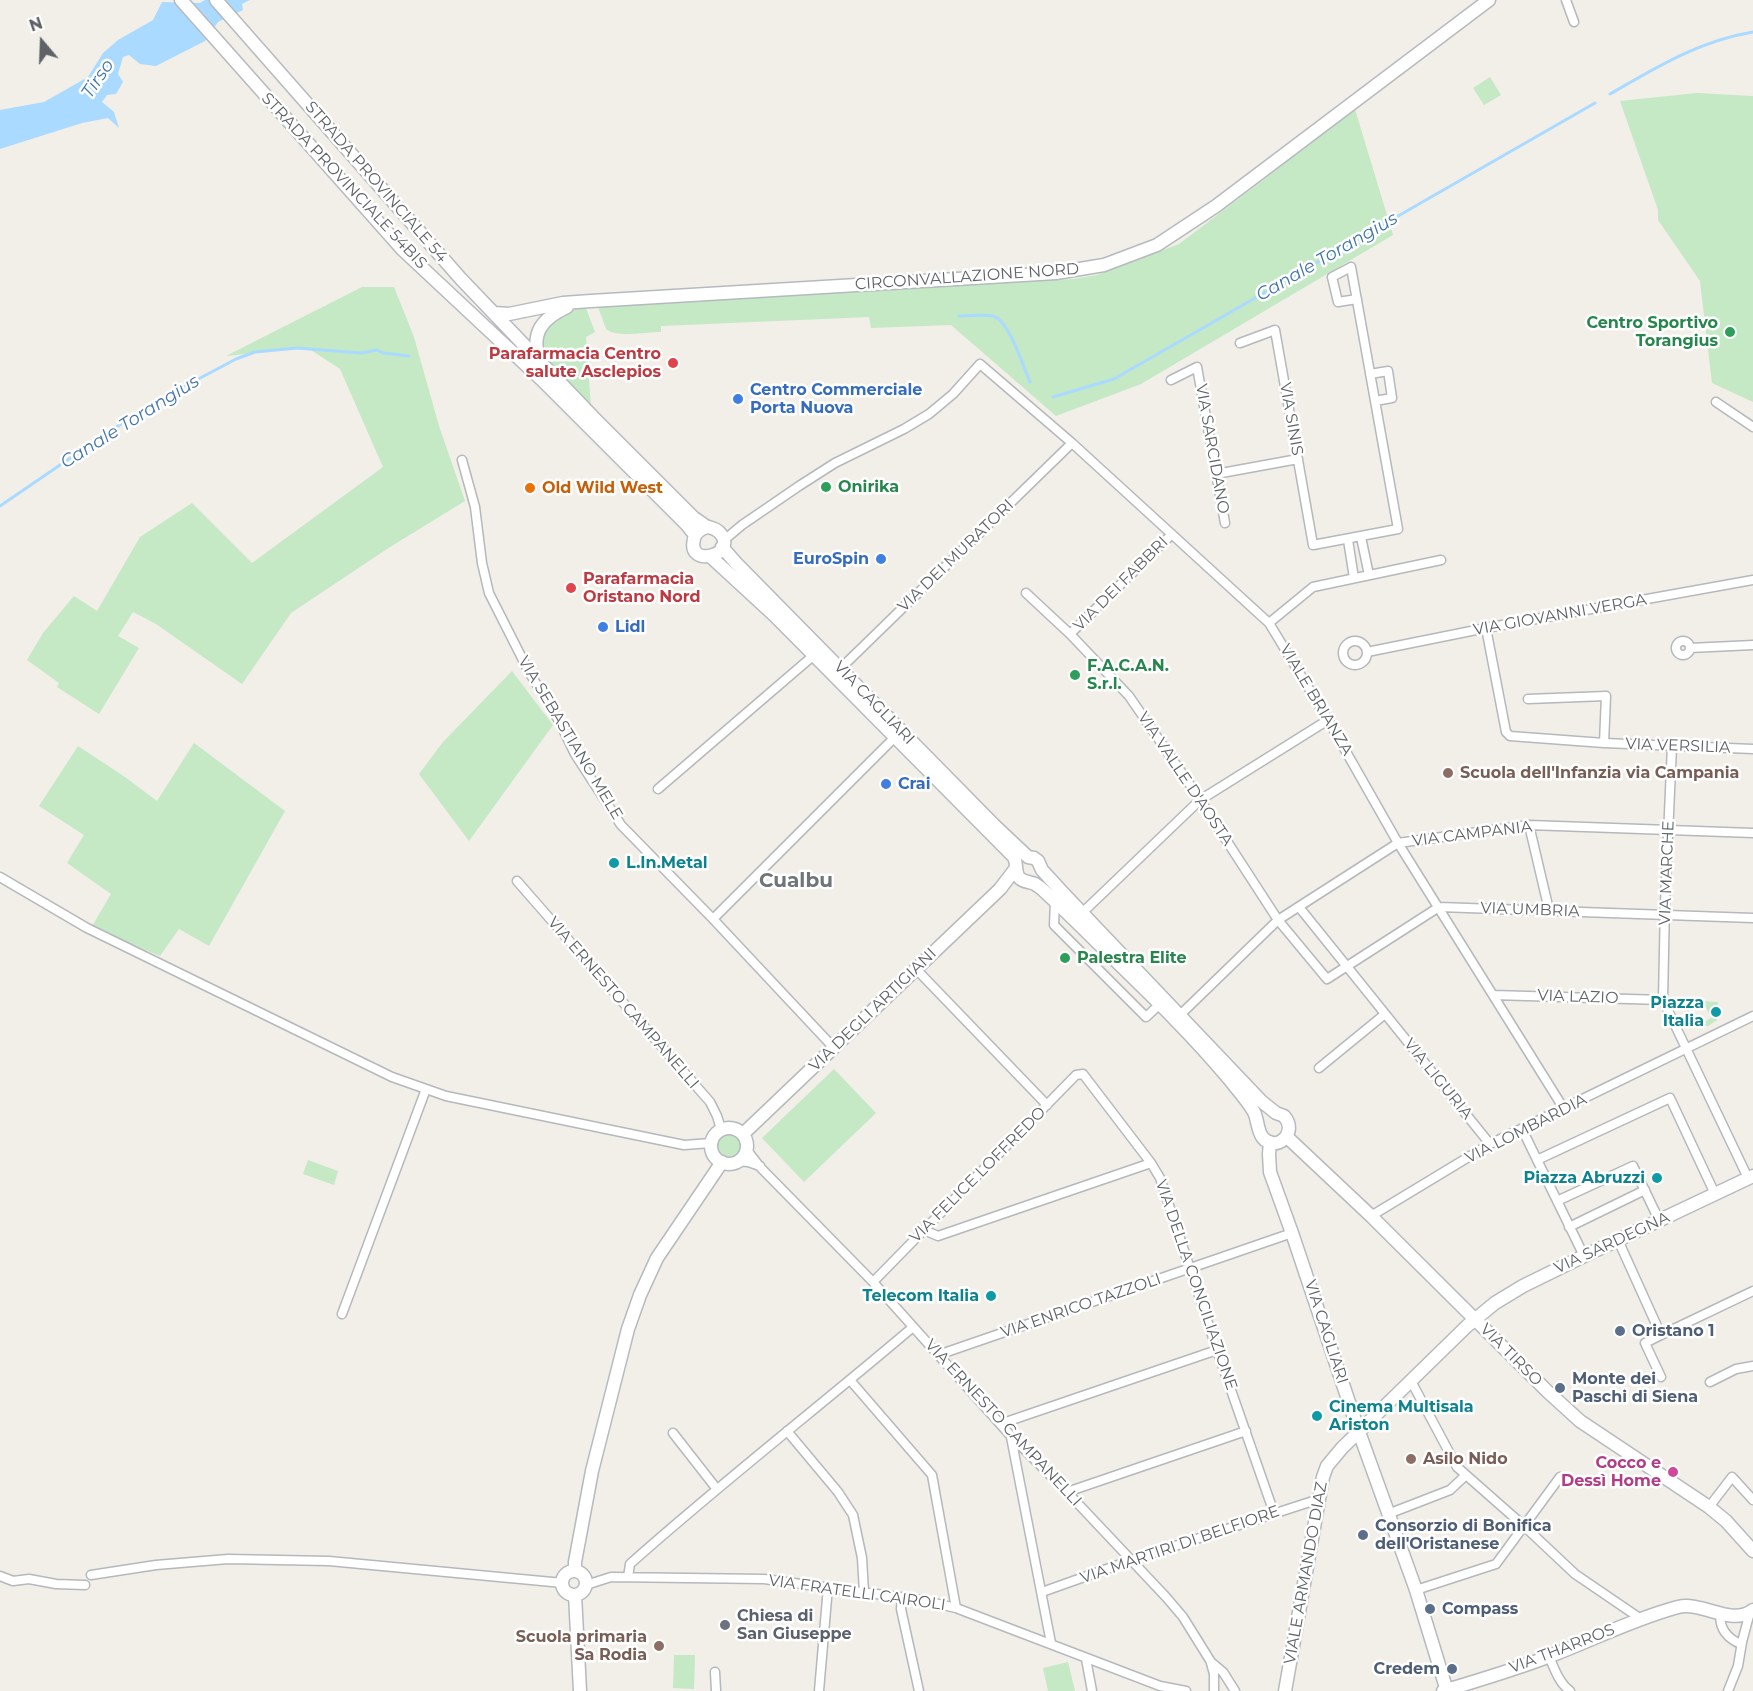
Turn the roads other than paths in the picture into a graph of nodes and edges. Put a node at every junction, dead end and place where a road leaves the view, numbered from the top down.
1 (181, 0) edge
2 (216, 0) edge
3 (1489, 0) edge
4 (1566, 0) edge
5 (1574, 22) dead end
6 (1357, 299) dead end
7 (578, 303) junction
8 (494, 313) junction
9 (1240, 343) dead end
10 (543, 371) junction
11 (1370, 374) junction
12 (1171, 380) dead end
13 (1375, 401) junction
14 (1716, 402) dead end
15 (1753, 427) edge
16 (1072, 443) junction
17 (1298, 459) junction
18 (462, 460) dead end
19 (1216, 474) junction
20 (1225, 524) dead end
21 (740, 526) junction
22 (711, 528) junction
23 (1172, 534) junction
24 (695, 536) junction
25 (1361, 537) junction
26 (1348, 540) junction
27 (723, 544) junction
28 (711, 557) junction
29 (1441, 560) dead end
30 (1369, 575) junction
31 (1354, 578) junction
32 (1753, 580) edge
33 (1026, 593) dead end
34 (1269, 623) junction
35 (1486, 628) junction
36 (1070, 634) junction
37 (1753, 645) edge
38 (1690, 648) dead end
39 (1367, 652) dead end
40 (813, 655) junction
41 (840, 669) junction
42 (1528, 699) dead end
43 (1328, 720) junction
44 (895, 737) junction
45 (1604, 743) junction
46 (1672, 746) junction
47 (1753, 749) edge
48 (658, 789) dead end
49 (1200, 801) junction
50 (1529, 825) junction
51 (1668, 830) junction
52 (1753, 833) edge
53 (1398, 843) junction
54 (1021, 863) junction
55 (1042, 870) junction
56 (0, 877) edge
57 (517, 881) dead end
58 (1030, 882) junction
59 (1003, 886) junction
60 (1055, 901) junction
61 (1439, 907) junction
62 (1299, 908) junction
63 (1549, 910) junction
64 (1082, 913) junction
65 (1665, 915) junction
66 (1753, 918) edge
67 (713, 919) junction
68 (1278, 920) junction
69 (1347, 967) junction
70 (916, 969) junction
71 (1493, 994) junction
72 (1664, 1000) junction
73 (1160, 1004) junction
74 (1385, 1014) junction
75 (1180, 1015) junction
76 (1753, 1016) edge
77 (834, 1048) junction
78 (1686, 1048) junction
79 (1320, 1068) dead end
80 (1085, 1076) joint
81 (426, 1089) junction
82 (1047, 1105) junction
83 (1564, 1109) junction
84 (1276, 1113) junction
85 (1259, 1127) junction
86 (721, 1129) junction
87 (1522, 1129) junction
88 (743, 1134) junction
89 (1287, 1137) junction
90 (1270, 1142) junction
91 (711, 1143) junction
92 (1490, 1144) junction
93 (746, 1149) junction
94 (1538, 1160) junction
95 (738, 1161) junction
96 (722, 1162) junction
97 (1151, 1163) junction
98 (760, 1167) junction
99 (1751, 1177) edge
100 (1645, 1190) junction
101 (1715, 1194) junction
102 (1557, 1201) junction
103 (1371, 1216) junction
104 (1659, 1220) junction
105 (1569, 1227) junction
106 (924, 1230) junction
107 (1292, 1233) junction
108 (1618, 1240) junction
109 (1584, 1256) junction
110 (1190, 1268) junction
111 (873, 1282) junction
112 (1753, 1291) edge
113 (342, 1314) dead end
114 (1475, 1319) junction
115 (913, 1327) junction
116 (1661, 1335) junction
117 (1217, 1350) junction
118 (938, 1355) junction
119 (1753, 1366) edge
120 (1661, 1377) dead end
121 (850, 1380) junction
122 (1411, 1381) junction
123 (1710, 1382) dead end
124 (1000, 1424) junction
125 (787, 1431) junction
126 (1246, 1431) junction
127 (1359, 1432) junction
128 (673, 1433) dead end
129 (1011, 1436) junction
130 (1467, 1475) junction
131 (1560, 1477) dead end
132 (716, 1488) junction
133 (1067, 1492) junction
134 (1319, 1499) junction
135 (1753, 1500) edge
136 (1708, 1507) junction
137 (1274, 1512) junction
138 (1388, 1514) junction
139 (1524, 1526) junction
140 (1753, 1551) edge
141 (1132, 1560) junction
142 (575, 1571) junction
143 (91, 1575) dead end
144 (0, 1576) edge
145 (628, 1577) junction
146 (563, 1583) junction
147 (86, 1584) dead end
148 (586, 1585) junction
149 (828, 1587) junction
150 (1416, 1590) junction
151 (864, 1592) junction
152 (1042, 1592) junction
153 (575, 1595) junction
154 (902, 1598) junction
155 (956, 1608) junction
156 (1752, 1611) edge
157 (1724, 1614) junction
158 (1641, 1619) junction
159 (1051, 1643) junction
160 (1741, 1643) junction
161 (1549, 1656) junction
162 (1086, 1659) junction
163 (1211, 1662) junction
164 (715, 1672) dead end
165 (579, 1691) edge
166 (716, 1691) edge
167 (819, 1691) edge
168 (919, 1691) edge
169 (1092, 1691) edge
170 (1186, 1691) edge
171 (1214, 1691) edge
172 (1235, 1691) edge
173 (1285, 1691) edge
174 (1446, 1691) edge
175 (1570, 1691) edge
176 (1728, 1691) edge

1 - 10 main road, STRADA PROVINCIALE 54BIS
2 - 8 main road, STRADA PROVINCIALE 54
3 - 7 main road, CIRCONVALLAZIONE NORD
4 - 5 street
6 - 11 street
7 - 8 main road, CIRCONVALLAZIONE NORD
7 - 10 main road, CIRCONVALLAZIONE NORD
8 - 10 main road, STRADA PROVINCIALE 54
9 - 17 street, VIA SINIS
10 - 22 main road, VIA CAGLIARI
10 - 24 main road, VIA CAGLIARI
11 - 13 street
11 - 13 street
12 - 19 street, VIA SARCIDANO
13 - 25 street
14 - 15 street
16 - 21 street, VIALE BRIANZA
16 - 23 street, VIALE BRIANZA
16 - 41 street, VIA DEI MURATORI
17 - 19 street
17 - 26 street, VIA SINIS
18 - 67 street, VIA SEBASTIANO MELE
19 - 20 street, VIA SARCIDANO
21 - 22 street
21 - 27 street
22 - 24 main road
22 - 27 main road, VIA CAGLIARI
23 - 34 street, VIALE BRIANZA
23 - 36 street, VIA DEI FABBRI
24 - 28 main road, VIA CAGLIARI
25 - 26 street
25 - 30 street
26 - 31 street
27 - 28 main road
27 - 41 main road, VIA CAGLIARI
28 - 40 main road, VIA CAGLIARI
29 - 30 street
30 - 31 street
31 - 34 street
32 - 35 street, VIA GIOVANNI VERGA
33 - 36 street, VIA VALLE D'AOSTA
34 - 43 street, VIALE BRIANZA
35 - 39 street, VIA GIOVANNI VERGA
35 - 45 street, VIA VERSILIA
36 - 49 street, VIA VALLE D'AOSTA
37 - 38 street
40 - 44 main road, VIA CAGLIARI
40 - 48 street, VIA CAGLIARI
41 - 54 main road, VIA CAGLIARI
42 - 45 street, VIA VERSILIA
43 - 49 street
43 - 53 street, VIALE BRIANZA
44 - 54 main road, VIA CAGLIARI
44 - 67 street
45 - 46 street, VIA VERSILIA
46 - 47 street, VIA VERSILIA
46 - 51 street, VIA MARCHE
49 - 64 street
49 - 68 street, VIA VALLE D'AOSTA
50 - 51 street, VIA CAMPANIA
50 - 53 street, VIA CAMPANIA
50 - 63 street
51 - 52 street, VIA CAMPANIA
51 - 65 street, VIA MARCHE
53 - 61 street, VIALE BRIANZA
53 - 62 street, VIA CAMPANIA
54 - 55 main road, VIA CAGLIARI
54 - 58 main road, VIA CAGLIARI
54 - 59 main road, VIA DEGLI ARTIGIANI
55 - 58 main road
55 - 64 main road, VIA CAGLIARI
56 - 81 street
57 - 86 street, VIA ERNESTO CAMPANELLI
58 - 59 main road
58 - 60 main road, VIA CAGLIARI
59 - 70 main road, VIA DEGLI ARTIGIANI
60 - 73 main road, VIA CAGLIARI
60 - 73 street
61 - 63 street, VIA UMBRIA
61 - 69 street
61 - 71 street, VIALE BRIANZA
62 - 68 street, VIA CAMPANIA
62 - 69 street, VIA LIGURIA
63 - 65 street, VIA UMBRIA
64 - 75 main road, VIA CAGLIARI
65 - 66 street, VIA UMBRIA
65 - 72 street, VIA MARCHE
67 - 77 street, VIA SEBASTIANO MELE
68 - 69 street, VIA VALLE D'AOSTA
68 - 75 street, VIA CAMPANIA
69 - 74 street, VIA LIGURIA
70 - 77 main road, VIA DEGLI ARTIGIANI
70 - 82 street
71 - 72 street, VIA LAZIO
71 - 83 street, VIALE BRIANZA
72 - 78 street
73 - 85 main road, VIA CAGLIARI
74 - 79 street
74 - 92 street, VIA LIGURIA
75 - 84 main road, VIA CAGLIARI
76 - 78 street
77 - 88 main road, VIA DEGLI ARTIGIANI
78 - 83 street, VIA LOMBARDIA
78 - 99 street
80 - 82 street, VIA FELICE LOFFREDO
80 - 97 street, VIA DELLA CONCILIAZIONE
81 - 91 street
81 - 113 street
82 - 106 street, VIA FELICE LOFFREDO
83 - 87 street, VIA LOMBARDIA
84 - 85 main road
84 - 89 main road
85 - 90 main road
86 - 88 main road
86 - 91 main road
87 - 92 street, VIA LOMBARDIA
87 - 94 street
88 - 93 main road, VIA ERNESTO CAMPANELLI
89 - 90 main road
89 - 103 main road, VIA TIRSO
90 - 107 main road, VIA CAGLIARI
91 - 96 main road
92 - 103 street, VIA LOMBARDIA
93 - 95 main road
93 - 98 street, VIA ERNESTO CAMPANELLI
94 - 101 street
94 - 102 street
95 - 96 main road
95 - 98 street
96 - 142 main road
97 - 106 street
97 - 110 street, VIA DELLA CONCILIAZIONE
98 - 111 street, VIA ERNESTO CAMPANELLI
99 - 101 main road, VIA SARDEGNA
100 - 102 street
100 - 104 street
100 - 105 street
101 - 104 main road, VIA SARDEGNA
102 - 105 street
103 - 114 main road, VIA TIRSO
104 - 108 main road, VIA SARDEGNA
105 - 109 street
106 - 111 street, VIA FELICE LOFFREDO
107 - 110 street, VIA ENRICO TAZZOLI
107 - 127 main road, VIA CAGLIARI
108 - 109 main road, VIA SARDEGNA
108 - 116 street
109 - 114 main road, VIA SARDEGNA
110 - 117 street, VIA DELLA CONCILIAZIONE
110 - 118 street, VIA ENRICO TAZZOLI
111 - 115 street, VIA ERNESTO CAMPANELLI
112 - 116 street
114 - 122 main road, VIA SARDEGNA
114 - 136 main road, VIA TIRSO
115 - 118 street, VIA ERNESTO CAMPANELLI
115 - 121 street
116 - 120 street
117 - 124 street
117 - 126 street, VIA DELLA CONCILIAZIONE
118 - 124 street, VIA ERNESTO CAMPANELLI
119 - 123 street
121 - 125 street
121 - 155 street
122 - 127 main road, VIALE ARMANDO DIAZ
122 - 130 street
124 - 129 street, VIA ERNESTO CAMPANELLI
125 - 132 street
125 - 151 street
126 - 133 street
126 - 137 street, VIA DELLA CONCILIAZIONE
127 - 134 main road, VIALE ARMANDO DIAZ
127 - 138 main road, VIA CAGLIARI
128 - 132 street
129 - 133 street, VIA ERNESTO CAMPANELLI
129 - 152 street
130 - 138 street
130 - 139 street
131 - 139 street
132 - 145 street
133 - 141 street, VIA ERNESTO CAMPANELLI
134 - 137 street, VIA MARTIRI DI BELFIORE
134 - 173 main road, VIALE ARMANDO DIAZ
135 - 136 street
136 - 140 main road, VIA TIRSO
137 - 141 street, VIA MARTIRI DI BELFIORE
138 - 150 main road, VIA CAGLIARI
139 - 150 street
139 - 158 street
141 - 152 street, VIA MARTIRI DI BELFIORE
141 - 163 street, VIA ERNESTO CAMPANELLI
142 - 146 main road
142 - 148 main road
143 - 146 street
144 - 147 street
145 - 148 street, VIA FRATELLI CAIROLI
145 - 149 street, VIA FRATELLI CAIROLI
146 - 153 main road
148 - 153 main road
149 - 151 street, VIA FRATELLI CAIROLI
149 - 167 street
150 - 174 main road, VIA CAGLIARI
151 - 154 street, VIA FRATELLI CAIROLI
152 - 159 street
153 - 165 main road
154 - 155 street, VIA FRATELLI CAIROLI
154 - 168 street
155 - 159 street, VIA FRATELLI CAIROLI
156 - 157 main road
156 - 160 street
157 - 158 main road, VIA THARROS
157 - 160 street
157 - 160 street
158 - 161 main road, VIA THARROS
159 - 162 street, VIA FRATELLI CAIROLI
160 - 176 street
161 - 174 main road, VIA THARROS
161 - 175 street
162 - 169 street
162 - 170 street, VIA FRATELLI CAIROLI
163 - 171 street, VIA ERNESTO CAMPANELLI
163 - 172 street, VIA ERNESTO CAMPANELLI
164 - 166 street

